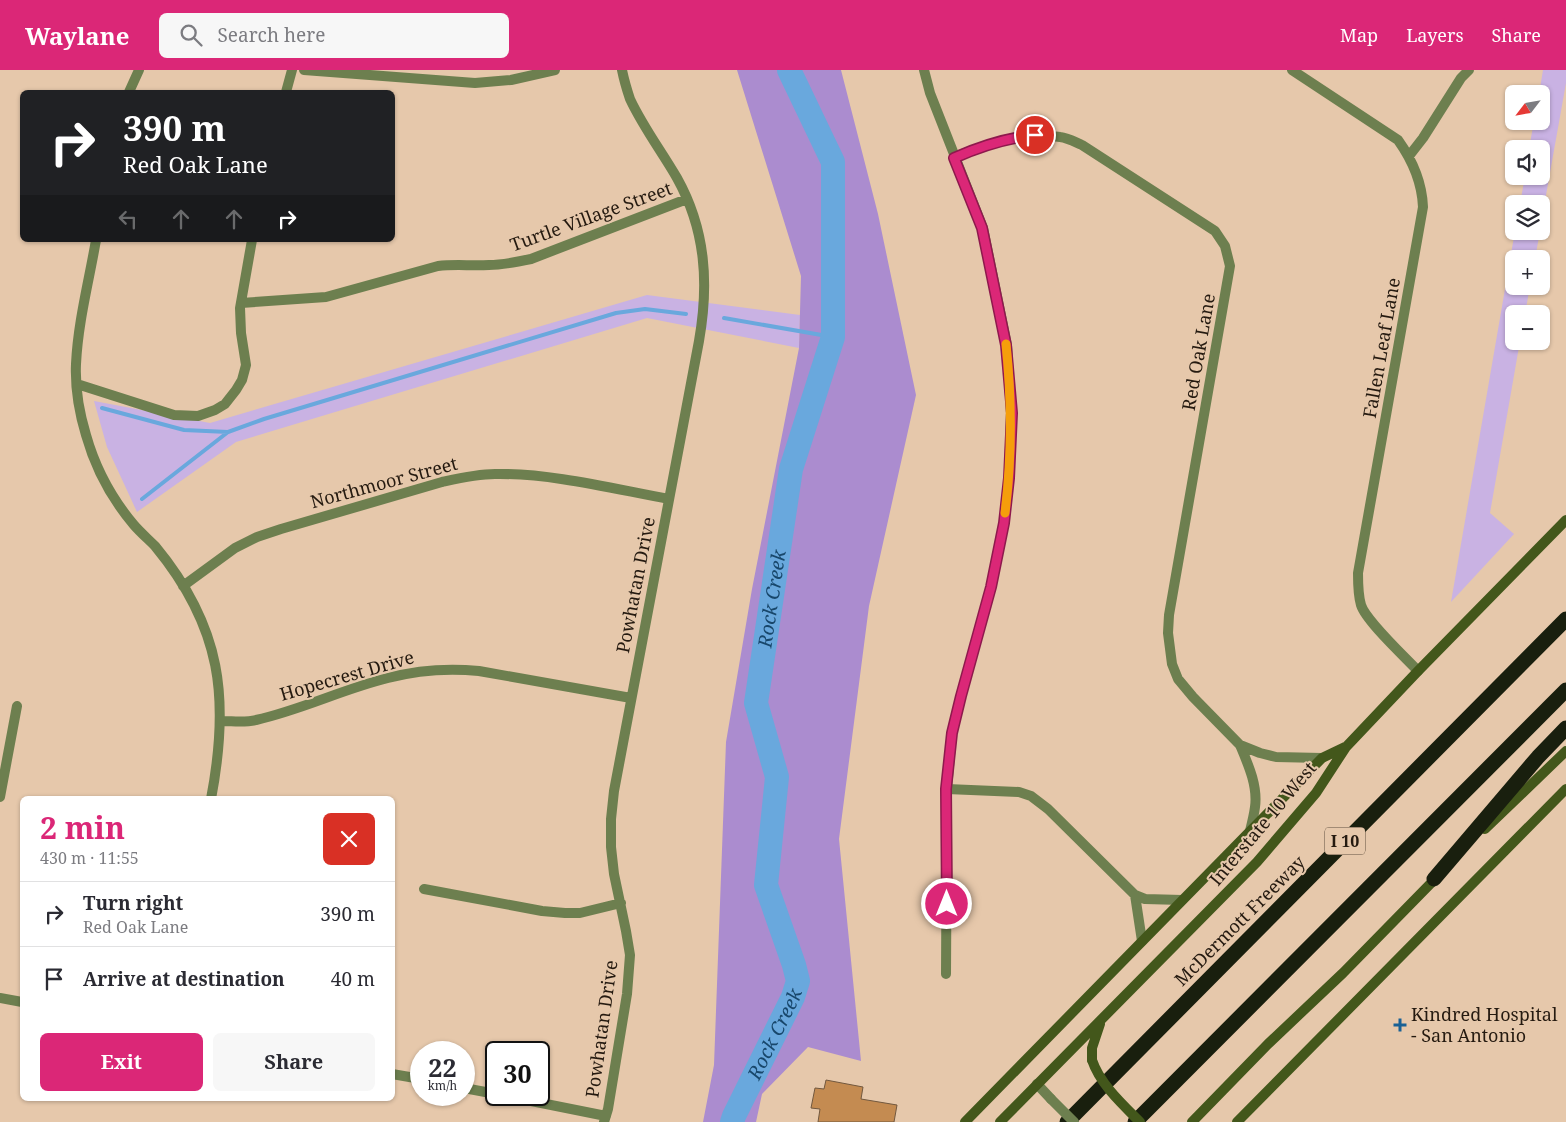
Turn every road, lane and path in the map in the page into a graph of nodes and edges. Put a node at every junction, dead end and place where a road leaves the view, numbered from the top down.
1 (139, 70) edge
2 (292, 70) edge
3 (304, 70) edge
4 (554, 70) edge
5 (622, 70) edge
6 (924, 70) edge
7 (1292, 70) edge
8 (1469, 70) edge
9 (130, 90) edge
10 (287, 90) edge
11 (1409, 156) junction
12 (954, 158) junction
13 (687, 199) junction
14 (96, 242) edge
15 (252, 242) edge
16 (241, 303) junction
17 (77, 384) junction
18 (669, 499) junction
19 (1566, 520) edge
20 (183, 586) junction
21 (1566, 619) edge
22 (1418, 671) junction
23 (1566, 690) edge
24 (631, 698) junction
25 (17, 706) dead end
26 (221, 720) junction
27 (1566, 728) edge
28 (1240, 745) junction
29 (1346, 747) junction
30 (1566, 752) edge
31 (1322, 758) junction
32 (946, 789) junction
33 (1566, 789) edge
34 (212, 796) edge
35 (0, 797) edge
36 (1250, 831) junction
37 (1434, 879) junction
38 (424, 889) dead end
39 (1135, 894) junction
40 (1182, 900) junction
41 (621, 903) junction
42 (1142, 941) junction
43 (946, 974) dead end
44 (0, 998) edge
45 (20, 1002) edge
46 (1102, 1020) junction
47 (395, 1075) edge
48 (410, 1077) edge
49 (1037, 1084) junction
50 (549, 1106) edge
51 (605, 1119) edge
52 (965, 1122) edge
53 (1000, 1122) edge
54 (1067, 1122) edge
55 (1074, 1122) edge
56 (1135, 1122) edge
57 (1140, 1122) edge
58 (1192, 1122) edge
59 (1237, 1122) edge

1 - 9 street
2 - 10 street
3 - 4 street
5 - 13 street, Powhatan Drive
6 - 12 street
7 - 11 street, Fallen Leaf Lane
8 - 11 street
11 - 22 street, Fallen Leaf Lane
12 - 28 street, Red Oak Lane
12 - 32 street
13 - 16 street, Turtle Village Street
13 - 18 street, Powhatan Drive
14 - 17 street
15 - 16 street
16 - 17 street
17 - 20 street
18 - 20 street, Northmoor Street
18 - 24 street, Powhatan Drive
19 - 22 main road, Interstate 10 West
20 - 26 street
21 - 54 highway, McDermott Freeway / I 10
22 - 29 main road, Interstate 10 West
23 - 56 highway, I 10
24 - 26 street, Hopecrest Drive
24 - 41 street, Powhatan Drive
25 - 35 street
26 - 34 street
27 - 37 highway
28 - 31 street, Red Oak Lane
28 - 36 street, Red Oak Lane
29 - 31 main road
29 - 46 main road, Interstate 10 West
30 - 37 main road
31 - 36 main road
32 - 39 street
32 - 43 street
33 - 59 main road
36 - 40 main road
37 - 58 main road
38 - 41 street
39 - 40 street
39 - 42 street
40 - 42 main road
41 - 51 street, Powhatan Drive
42 - 52 main road
44 - 45 street
46 - 49 main road, Interstate 10 West
46 - 57 main road, bridge
47 - 48 street
49 - 53 main road, Interstate 10 West
49 - 55 street, bridge
50 - 51 street

